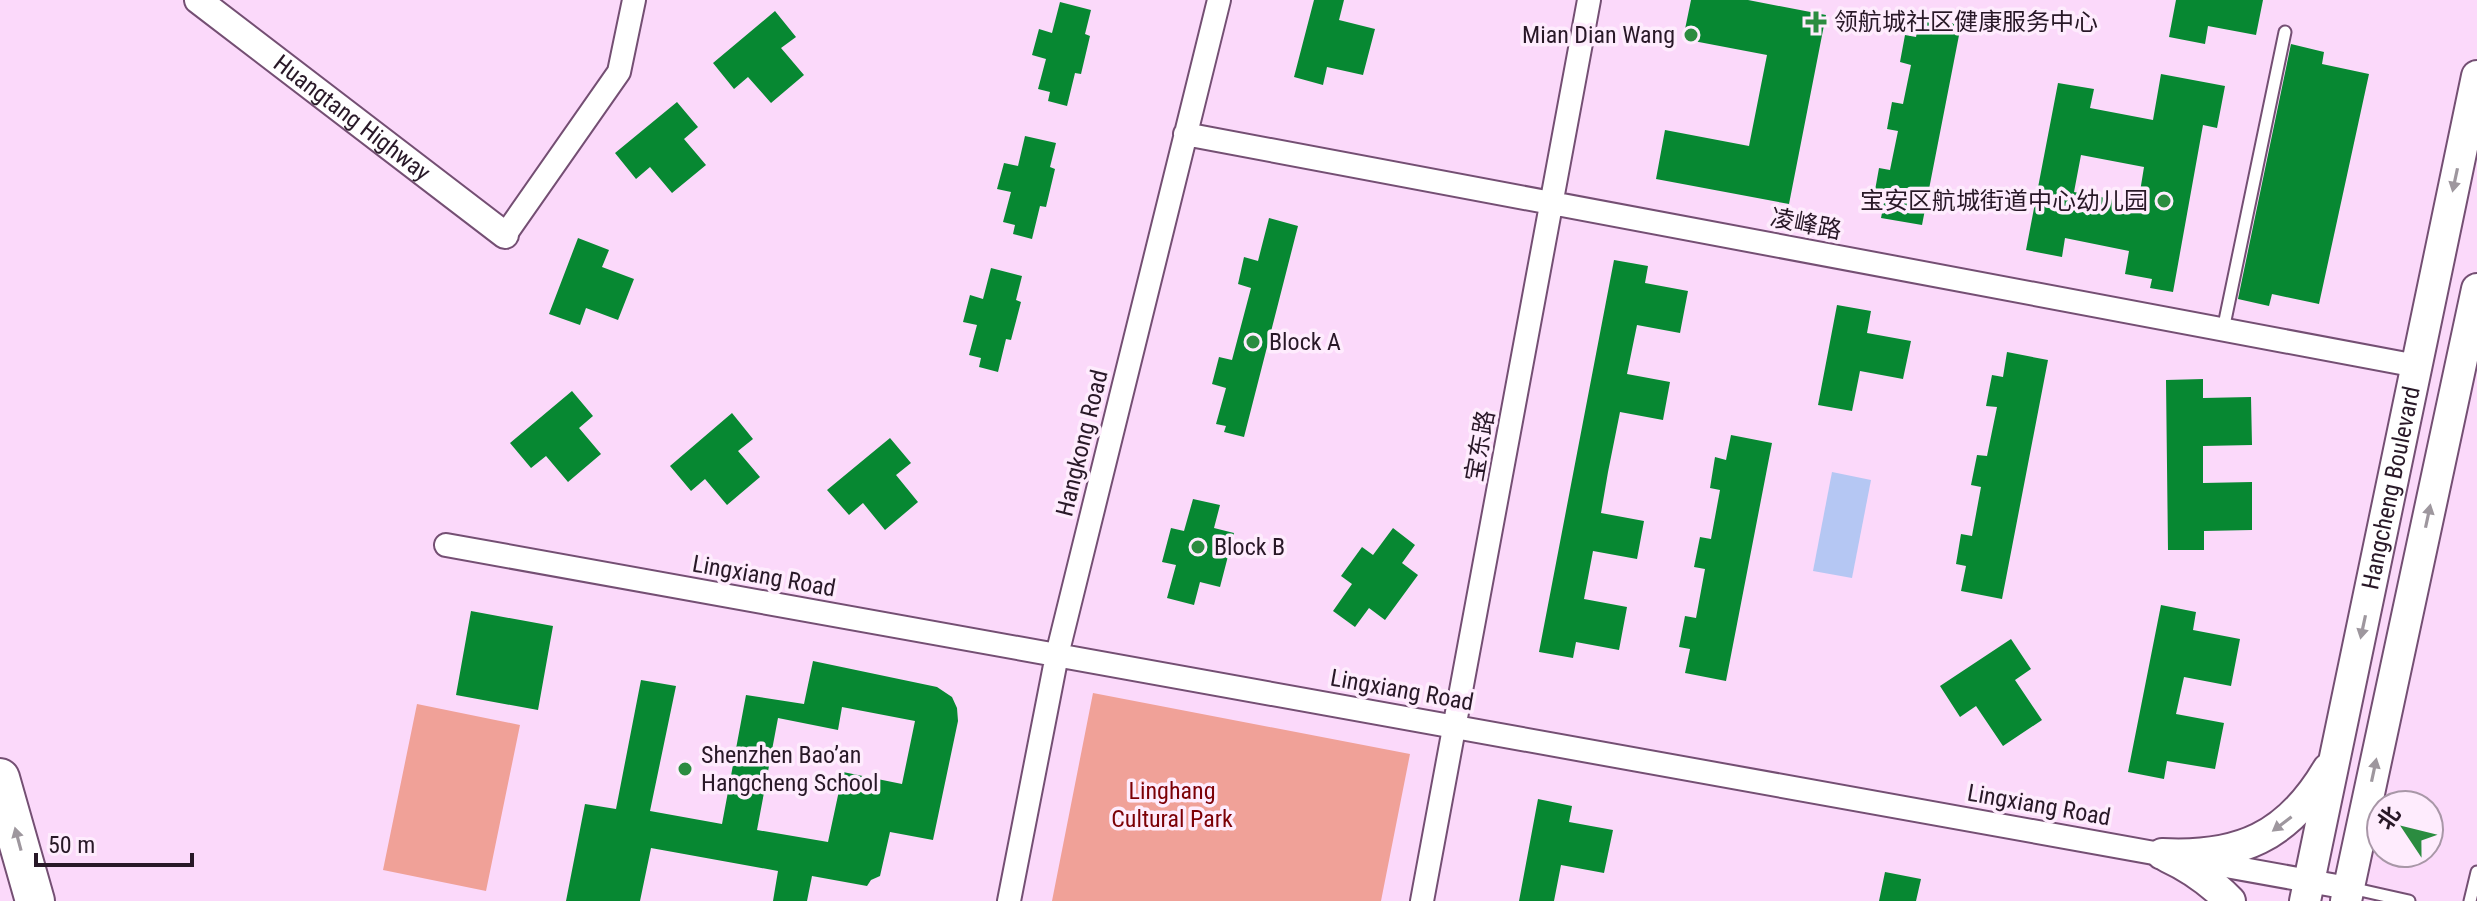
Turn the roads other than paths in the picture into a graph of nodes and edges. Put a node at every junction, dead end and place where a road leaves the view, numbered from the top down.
1 (198, 0) edge
2 (634, 0) edge
3 (1219, 0) edge
4 (1589, 0) edge
5 (2285, 32) dead end
6 (2477, 76) edge
7 (1185, 134) junction
8 (1551, 203) junction
9 (505, 235) joint
10 (2477, 289) edge
11 (2223, 330) junction
12 (2417, 366) junction
13 (446, 545) dead end
14 (1057, 655) junction
15 (1455, 726) junction
16 (2339, 737) junction
17 (0, 778) edge
18 (2162, 854) junction
19 (2477, 872) edge
20 (2308, 890) edge
21 (2347, 894) edge
22 (35, 901) edge
23 (1009, 901) edge
24 (1422, 901) edge
25 (2230, 901) edge
26 (2409, 901) edge
27 (2470, 901) edge

1 - 9 street, Huangtang Highway
2 - 9 street
3 - 7 street, Hangkong Road
4 - 8 street, 宝东路
5 - 11 lane
6 -> 12 main road, Hangcheng Boulevard
7 - 8 street, 凌峰路
7 - 14 street, Hangkong Road
8 - 11 street, 凌峰路
8 - 15 street, 宝东路
21 -> 10 main road, Hangcheng Boulevard
11 - 12 street, 凌峰路
12 -> 16 main road, Hangcheng Boulevard
13 - 14 street, Lingxiang Road
14 - 15 street, Lingxiang Road
14 - 23 street, Hangkong Road
15 - 18 street, Lingxiang Road
15 - 24 street, 宝东路
16 -> 18 main road
16 - 20 main road, Hangcheng Boulevard
22 -> 17 highway
18 - 20 street, Lingxiang Road
18 - 25 main road
19 - 27 lane
20 - 21 street, Lingxiang Road
21 - 26 lane

